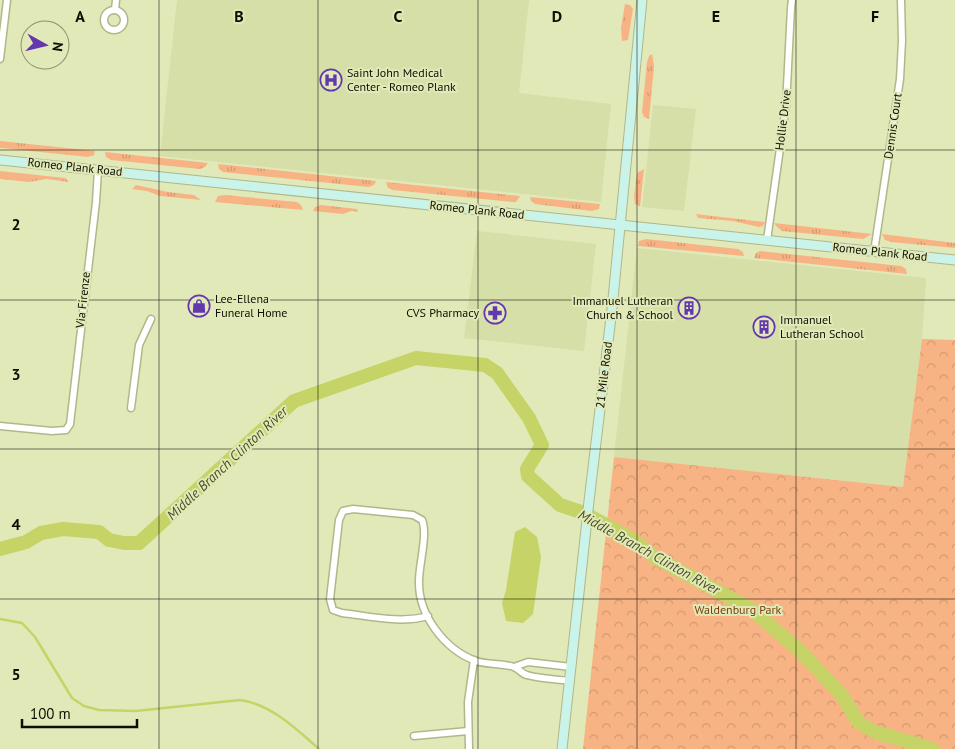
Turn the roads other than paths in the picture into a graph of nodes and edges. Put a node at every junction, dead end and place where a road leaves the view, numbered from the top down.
1 (7, 0) edge
2 (116, 0) edge
3 (642, 0) edge
4 (792, 0) edge
5 (900, 0) edge
6 (115, 10) dead end
7 (0, 59) edge
8 (0, 160) edge
9 (98, 170) junction
10 (619, 225) junction
11 (767, 240) junction
12 (874, 252) junction
13 (955, 260) edge
14 (151, 319) dead end
15 (131, 408) dead end
16 (0, 426) edge
17 (428, 616) junction
18 (474, 660) junction
19 (571, 666) junction
20 (514, 667) junction
21 (569, 681) junction
22 (468, 731) junction
23 (414, 736) dead end
24 (469, 749) edge
25 (562, 749) edge

1 - 7 street
2 - 6 street
3 - 10 main road, 21 Mile Road
4 - 11 street, Hollie Drive
5 - 12 street, Dennis Court
8 - 9 main road, Romeo Plank Road
9 - 10 main road, Romeo Plank Road
9 - 16 street, Via Firenze
10 - 11 main road, Romeo Plank Road
10 - 19 main road, 21 Mile Road
11 - 12 main road, Romeo Plank Road
12 - 13 main road, Romeo Plank Road
14 - 15 street
17 - 17 street
17 - 18 street
18 - 20 street
18 - 22 street
19 - 20 street
19 - 21 main road, 21 Mile Road
20 - 21 street
21 - 25 main road, 21 Mile Road
22 - 23 street
22 - 24 street

